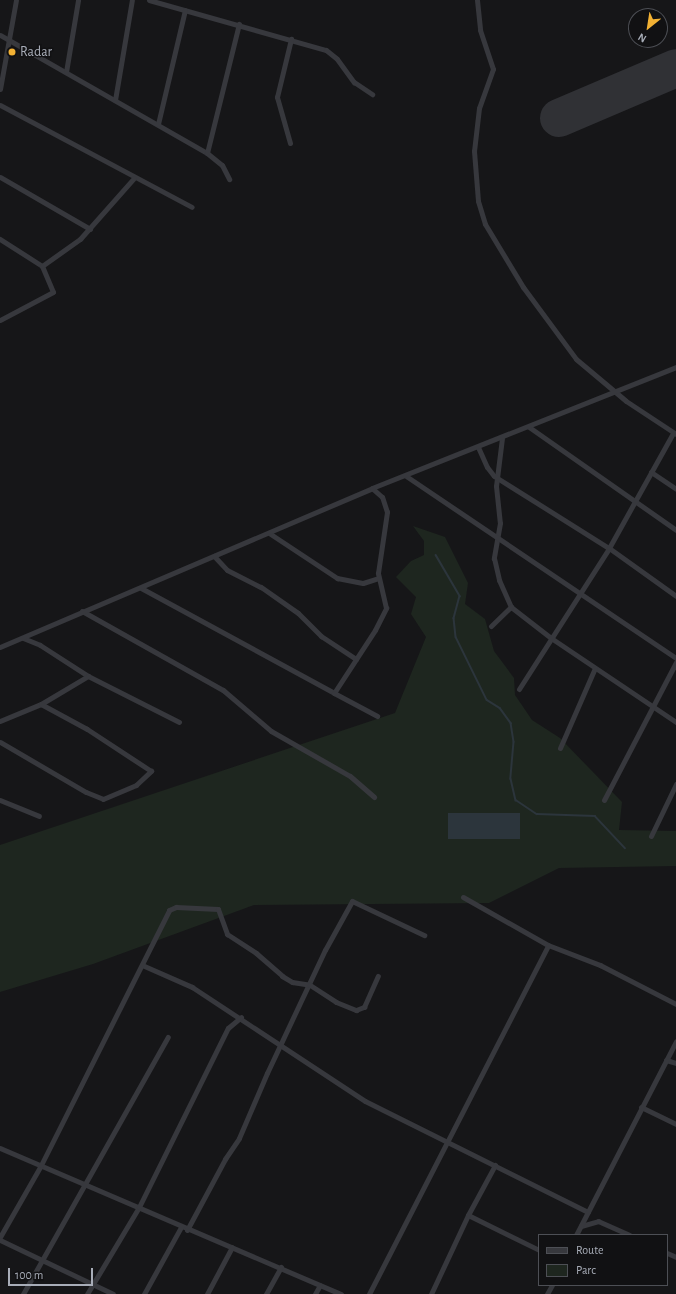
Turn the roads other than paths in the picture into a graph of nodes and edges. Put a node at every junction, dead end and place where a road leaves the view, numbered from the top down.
1 (16, 0) edge
2 (78, 0) edge
3 (132, 0) edge
4 (149, 0) edge
5 (477, 0) edge
6 (185, 10) junction
7 (238, 24) junction
8 (0, 35) edge
9 (7, 39) junction
10 (291, 40) junction
11 (66, 72) junction
12 (0, 89) edge
13 (372, 94) dead end
14 (115, 100) junction
15 (0, 105) edge
16 (158, 124) junction
17 (290, 143) dead end
18 (207, 153) junction
19 (0, 177) edge
20 (134, 178) junction
21 (229, 179) dead end
22 (192, 207) dead end
23 (90, 229) junction
24 (0, 239) edge
25 (42, 266) junction
26 (0, 320) edge
27 (676, 367) edge
28 (615, 392) junction
29 (529, 427) junction
30 (675, 434) edge
31 (502, 438) junction
32 (478, 448) junction
33 (651, 472) junction
34 (406, 476) junction
35 (497, 478) junction
36 (372, 488) junction
37 (676, 488) edge
38 (636, 502) junction
39 (676, 530) edge
40 (270, 533) junction
41 (499, 537) junction
42 (609, 548) junction
43 (214, 556) junction
44 (378, 578) junction
45 (141, 588) junction
46 (580, 593) junction
47 (676, 596) edge
48 (511, 607) junction
49 (82, 611) junction
50 (491, 626) dead end
51 (23, 638) junction
52 (552, 638) junction
53 (0, 647) edge
54 (676, 658) edge
55 (356, 659) junction
56 (676, 662) edge
57 (595, 668) junction
58 (88, 676) junction
59 (519, 689) dead end
60 (334, 693) junction
61 (41, 704) junction
62 (654, 706) junction
63 (377, 716) dead end
64 (0, 721) edge
65 (179, 722) dead end
66 (676, 722) edge
67 (0, 742) edge
68 (560, 748) dead end
69 (676, 784) edge
70 (374, 797) dead end
71 (0, 800) edge
72 (604, 800) dead end
73 (39, 816) dead end
74 (650, 836) dead end
75 (463, 897) dead end
76 (424, 935) dead end
77 (548, 945) junction
78 (142, 965) junction
79 (378, 976) dead end
80 (310, 985) junction
81 (676, 1004) edge
82 (241, 1017) junction
83 (168, 1037) dead end
84 (676, 1041) edge
85 (282, 1045) junction
86 (666, 1060) junction
87 (676, 1063) edge
88 (641, 1107) junction
89 (676, 1124) edge
90 (448, 1141) junction
91 (0, 1148) edge
92 (42, 1165) junction
93 (495, 1166) junction
94 (86, 1185) junction
95 (139, 1207) junction
96 (588, 1212) junction
97 (468, 1215) junction
98 (581, 1226) junction
99 (181, 1227) junction
100 (187, 1230) junction
101 (577, 1234) edge
102 (627, 1234) edge
103 (0, 1238) edge
104 (232, 1248) junction
105 (538, 1250) edge
106 (43, 1260) junction
107 (281, 1267) junction
108 (94, 1283) junction
109 (320, 1285) junction
110 (23, 1294) edge
111 (87, 1294) edge
112 (113, 1294) edge
113 (144, 1294) edge
114 (207, 1294) edge
115 (266, 1294) edge
116 (315, 1294) edge
117 (341, 1294) edge
118 (369, 1294) edge
119 (431, 1294) edge

1 - 9 street
2 - 11 street
3 - 14 street
4 - 6 street
5 - 28 street
6 - 7 street
6 - 16 street
7 - 10 street
7 - 18 street
8 - 9 street
9 - 11 street
9 - 12 street
10 - 13 street
10 - 17 street
11 - 14 street
14 - 16 street
15 - 20 street
16 - 18 street
18 - 21 street
19 - 23 street
20 - 22 street
20 - 23 street
23 - 25 street
24 - 25 street
25 - 26 street
27 - 28 street
28 - 29 street
28 - 30 street
29 - 31 street
29 - 38 street
30 - 33 street
31 - 32 street
31 - 35 street
32 - 34 street
32 - 35 street
33 - 37 street
33 - 38 street
34 - 36 street
34 - 41 street
35 - 41 street
35 - 42 street
36 - 40 street
36 - 44 street
38 - 39 street
38 - 42 street
40 - 43 street
40 - 44 street
41 - 46 street
41 - 48 street
42 - 46 street
42 - 47 street
43 - 45 street
43 - 55 street
44 - 55 street
45 - 49 street
45 - 60 street
46 - 52 street
46 - 54 street
48 - 50 street
48 - 52 street
49 - 51 street
49 - 70 street
51 - 53 street
51 - 58 street
52 - 57 street
52 - 59 street
55 - 60 street
56 - 62 street
57 - 62 street
57 - 68 street
58 - 61 street
58 - 65 street
60 - 63 street
61 - 64 street
61 - 67 street
62 - 66 street
62 - 72 street
69 - 74 street
71 - 73 street
75 - 77 street
76 - 80 street
77 - 81 street
77 - 90 street
78 - 80 street
78 - 82 street
78 - 92 street
79 - 80 street
80 - 85 street
82 - 85 street
82 - 95 street
83 - 94 street
84 - 86 street
85 - 90 street
85 - 100 street
86 - 87 street
86 - 88 street
88 - 89 street
88 - 96 street
90 - 93 street
90 - 118 street
91 - 92 street
92 - 94 street
92 - 103 street
93 - 96 street
93 - 97 street
94 - 95 street
94 - 106 street
95 - 99 street
95 - 108 street
96 - 98 street
97 - 105 street
97 - 119 street
98 - 101 street
98 - 102 street
99 - 100 street
99 - 113 street
100 - 104 street
103 - 106 street
104 - 107 street
104 - 114 street
106 - 108 street
106 - 110 street
107 - 109 street
107 - 115 street
108 - 111 street
108 - 112 street
109 - 116 street
109 - 117 street

